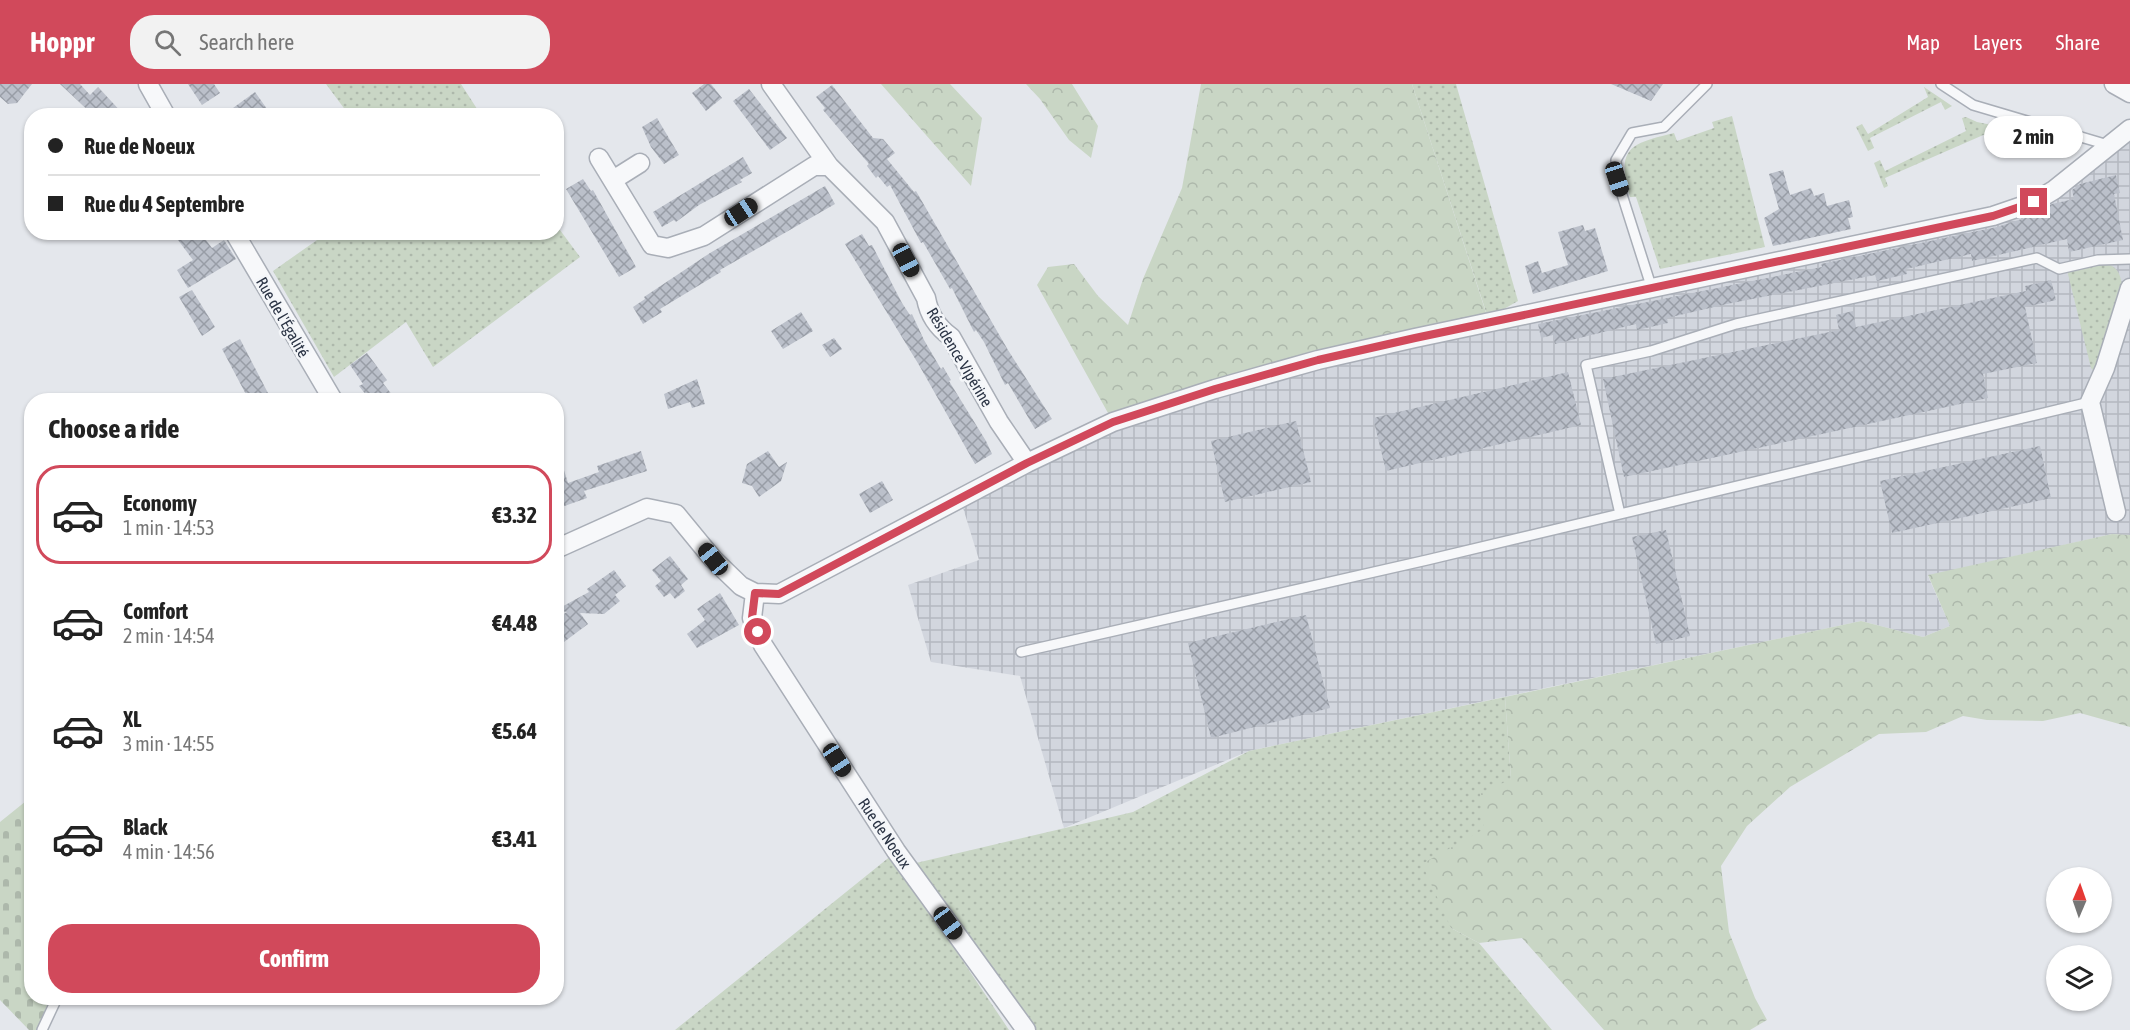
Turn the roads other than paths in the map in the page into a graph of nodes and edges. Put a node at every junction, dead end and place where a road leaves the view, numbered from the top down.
1 (148, 84) edge
2 (771, 84) edge
3 (1707, 84) edge
4 (1941, 84) edge
5 (2114, 84) edge
6 (2130, 93) edge
7 (162, 108) edge
8 (2130, 129) edge
9 (2108, 145) junction
10 (599, 158) dead end
11 (640, 163) dead end
12 (829, 166) junction
13 (613, 180) junction
14 (239, 240) edge
15 (2130, 259) edge
16 (2130, 288) edge
17 (1652, 289) junction
18 (329, 393) edge
19 (2090, 402) junction
20 (1027, 463) junction
21 (2116, 512) dead end
22 (1620, 514) junction
23 (564, 545) edge
24 (755, 593) junction
25 (1021, 652) dead end
26 (54, 1005) edge
27 (42, 1030) edge
28 (1026, 1030) edge

1 - 7 street
2 - 12 street, Résidence Vipérine
3 - 17 lane
4 - 9 lane
5 - 6 street
8 - 9 street
9 - 17 street
10 - 13 street
11 - 13 street
12 - 13 street
12 - 20 street, Résidence Vipérine
14 - 18 street, Rue de l'Égalité
15 - 22 lane
16 - 19 street
17 - 20 street
19 - 21 street
19 - 22 lane
20 - 24 street
22 - 25 lane
23 - 24 street
24 - 28 street, Rue de Noeux
26 - 27 lane

